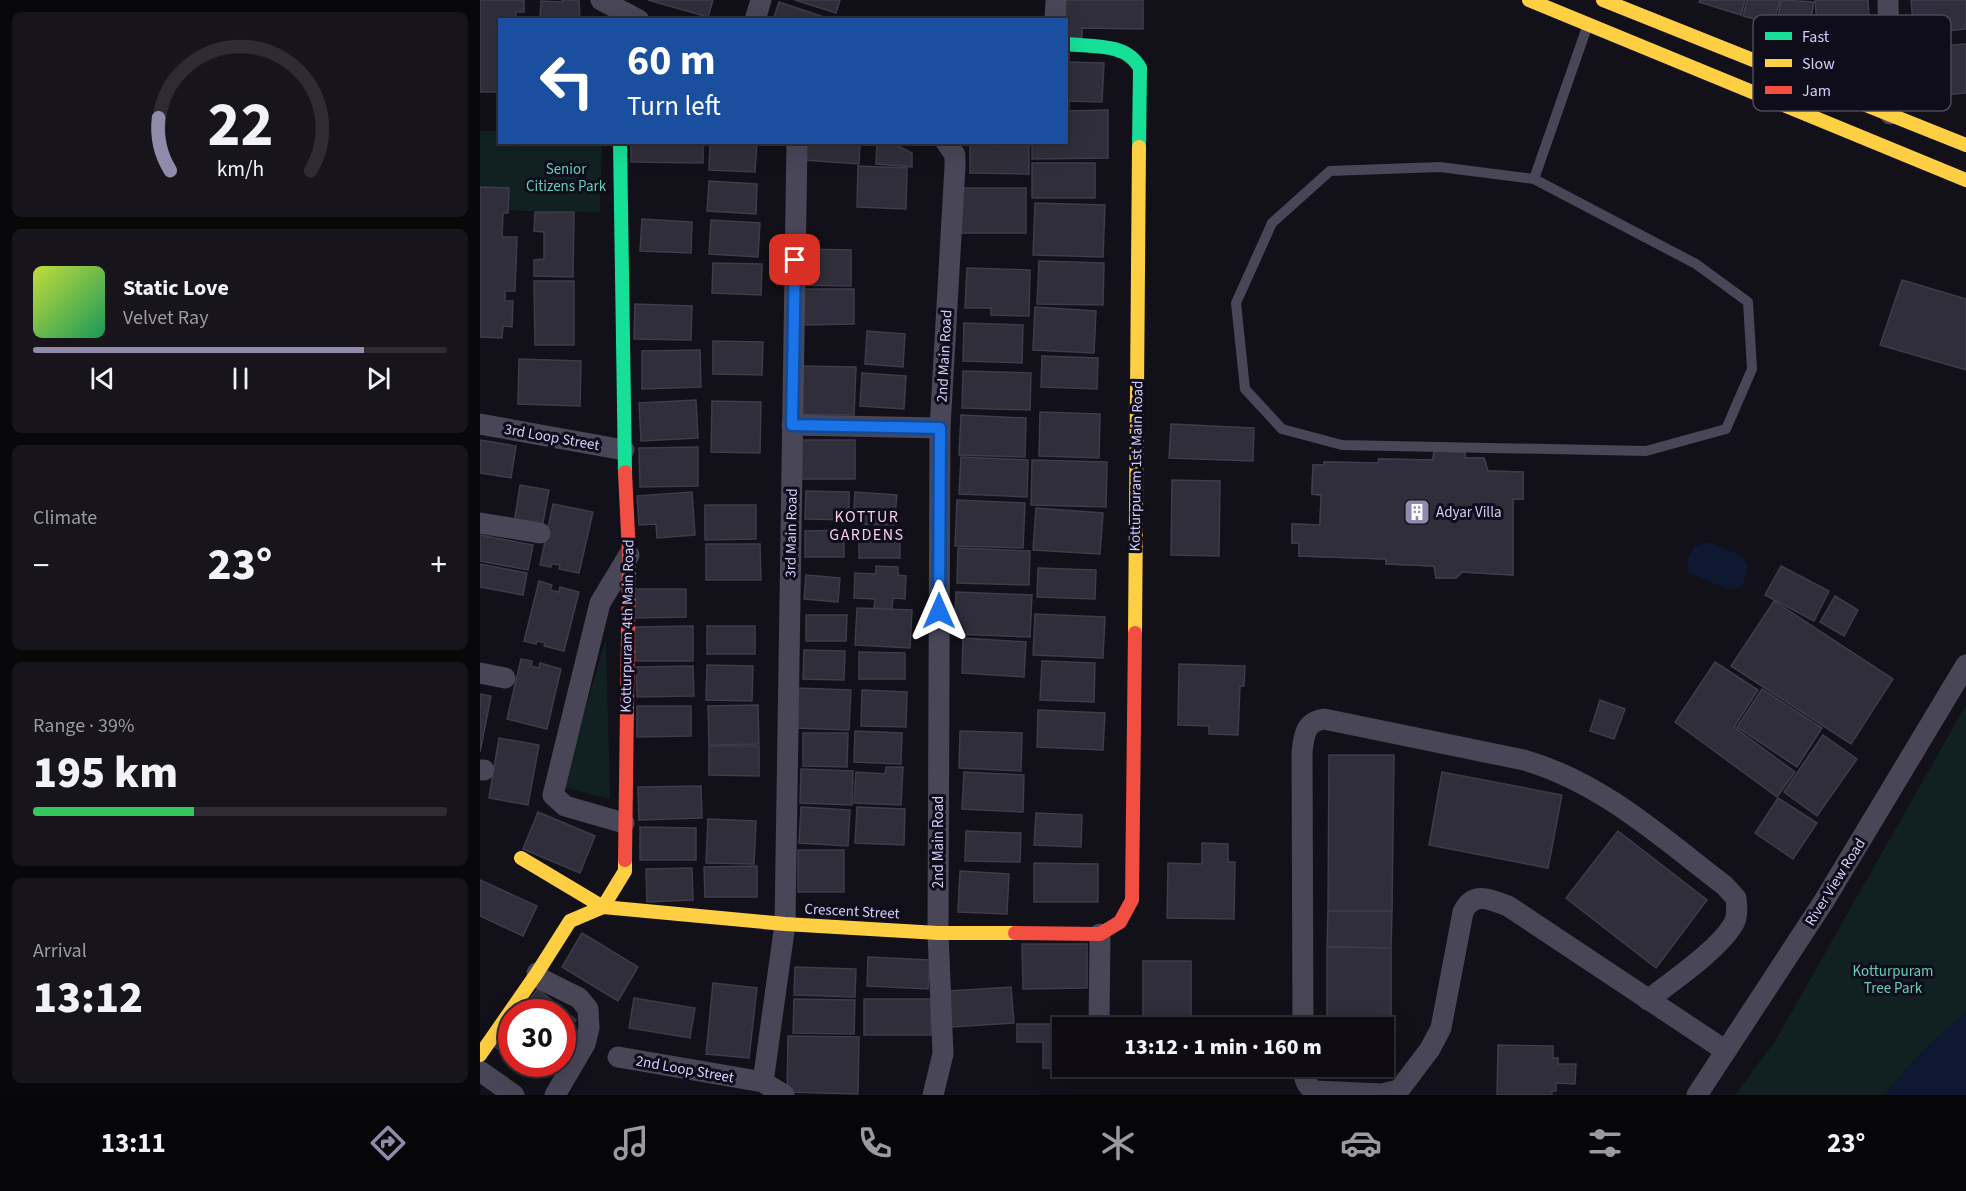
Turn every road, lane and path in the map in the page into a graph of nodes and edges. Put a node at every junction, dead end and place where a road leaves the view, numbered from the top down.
1 (601, 0) edge
2 (760, 0) edge
3 (1056, 0) edge
4 (1529, 0) edge
5 (1888, 0) edge
6 (1596, 9) edge
7 (1888, 15) edge
8 (630, 17) edge
9 (755, 18) edge
10 (1054, 18) edge
11 (1068, 44) edge
12 (1753, 65) edge
13 (1753, 82) edge
14 (1817, 111) edge
15 (1882, 111) edge
16 (1890, 111) edge
17 (1890, 114) junction
18 (620, 144) edge
19 (797, 144) edge
20 (947, 144) edge
21 (1966, 145) edge
22 (1534, 179) junction
23 (1966, 180) edge
24 (480, 424) edge
25 (792, 425) junction
26 (940, 428) junction
27 (624, 450) junction
28 (480, 524) edge
29 (540, 533) dead end
30 (629, 554) junction
31 (1966, 665) edge
32 (480, 673) edge
33 (505, 678) dead end
34 (624, 823) junction
35 (521, 858) dead end
36 (603, 907) junction
37 (785, 924) junction
38 (938, 933) junction
39 (1100, 934) junction
40 (537, 973) junction
41 (1648, 1000) junction
42 (1099, 1017) edge
43 (1303, 1017) edge
44 (1726, 1051) junction
45 (480, 1055) edge
46 (618, 1057) dead end
47 (480, 1071) edge
48 (1304, 1077) edge
49 (763, 1082) junction
50 (514, 1095) edge
51 (555, 1095) edge
52 (784, 1095) edge
53 (933, 1095) edge
54 (1697, 1095) edge

1 - 8 street
2 - 9 street
3 - 10 street
4 - 6 street
5 - 7 street
6 - 12 street
6 - 13 street
6 - 22 lane
11 - 39 street, Kotturpuram 1st Main Road
14 - 23 street
15 - 17 street
16 - 17 street
17 - 21 street
18 - 27 street, Kotturpuram 4th Main Road
19 - 25 street, 3rd Main Road
20 - 26 street, 2nd Main Road
22 - 22 lane
24 - 27 street, 3rd Loop Street
25 - 26 street
25 - 37 street, 3rd Main Road
26 - 38 street, 2nd Main Road
27 - 30 street, Kotturpuram 4th Main Road
28 - 29 street
30 - 34 street, Kotturpuram 4th Main Road
30 - 34 street
31 - 44 street, River View Road
32 - 33 street
34 - 36 street, Kotturpuram 4th Main Road
35 - 36 street
36 - 37 street, Crescent Street
36 - 40 street
37 - 38 street, Crescent Street
37 - 49 street, 3rd Main Road
38 - 39 street, Crescent Street
38 - 53 street
39 - 42 street
40 - 45 street
40 - 51 street
41 - 43 street
41 - 44 street
41 - 48 street
44 - 54 street, River View Road
46 - 49 street, 2nd Loop Street
47 - 50 street
49 - 52 street, 2nd Loop Street

